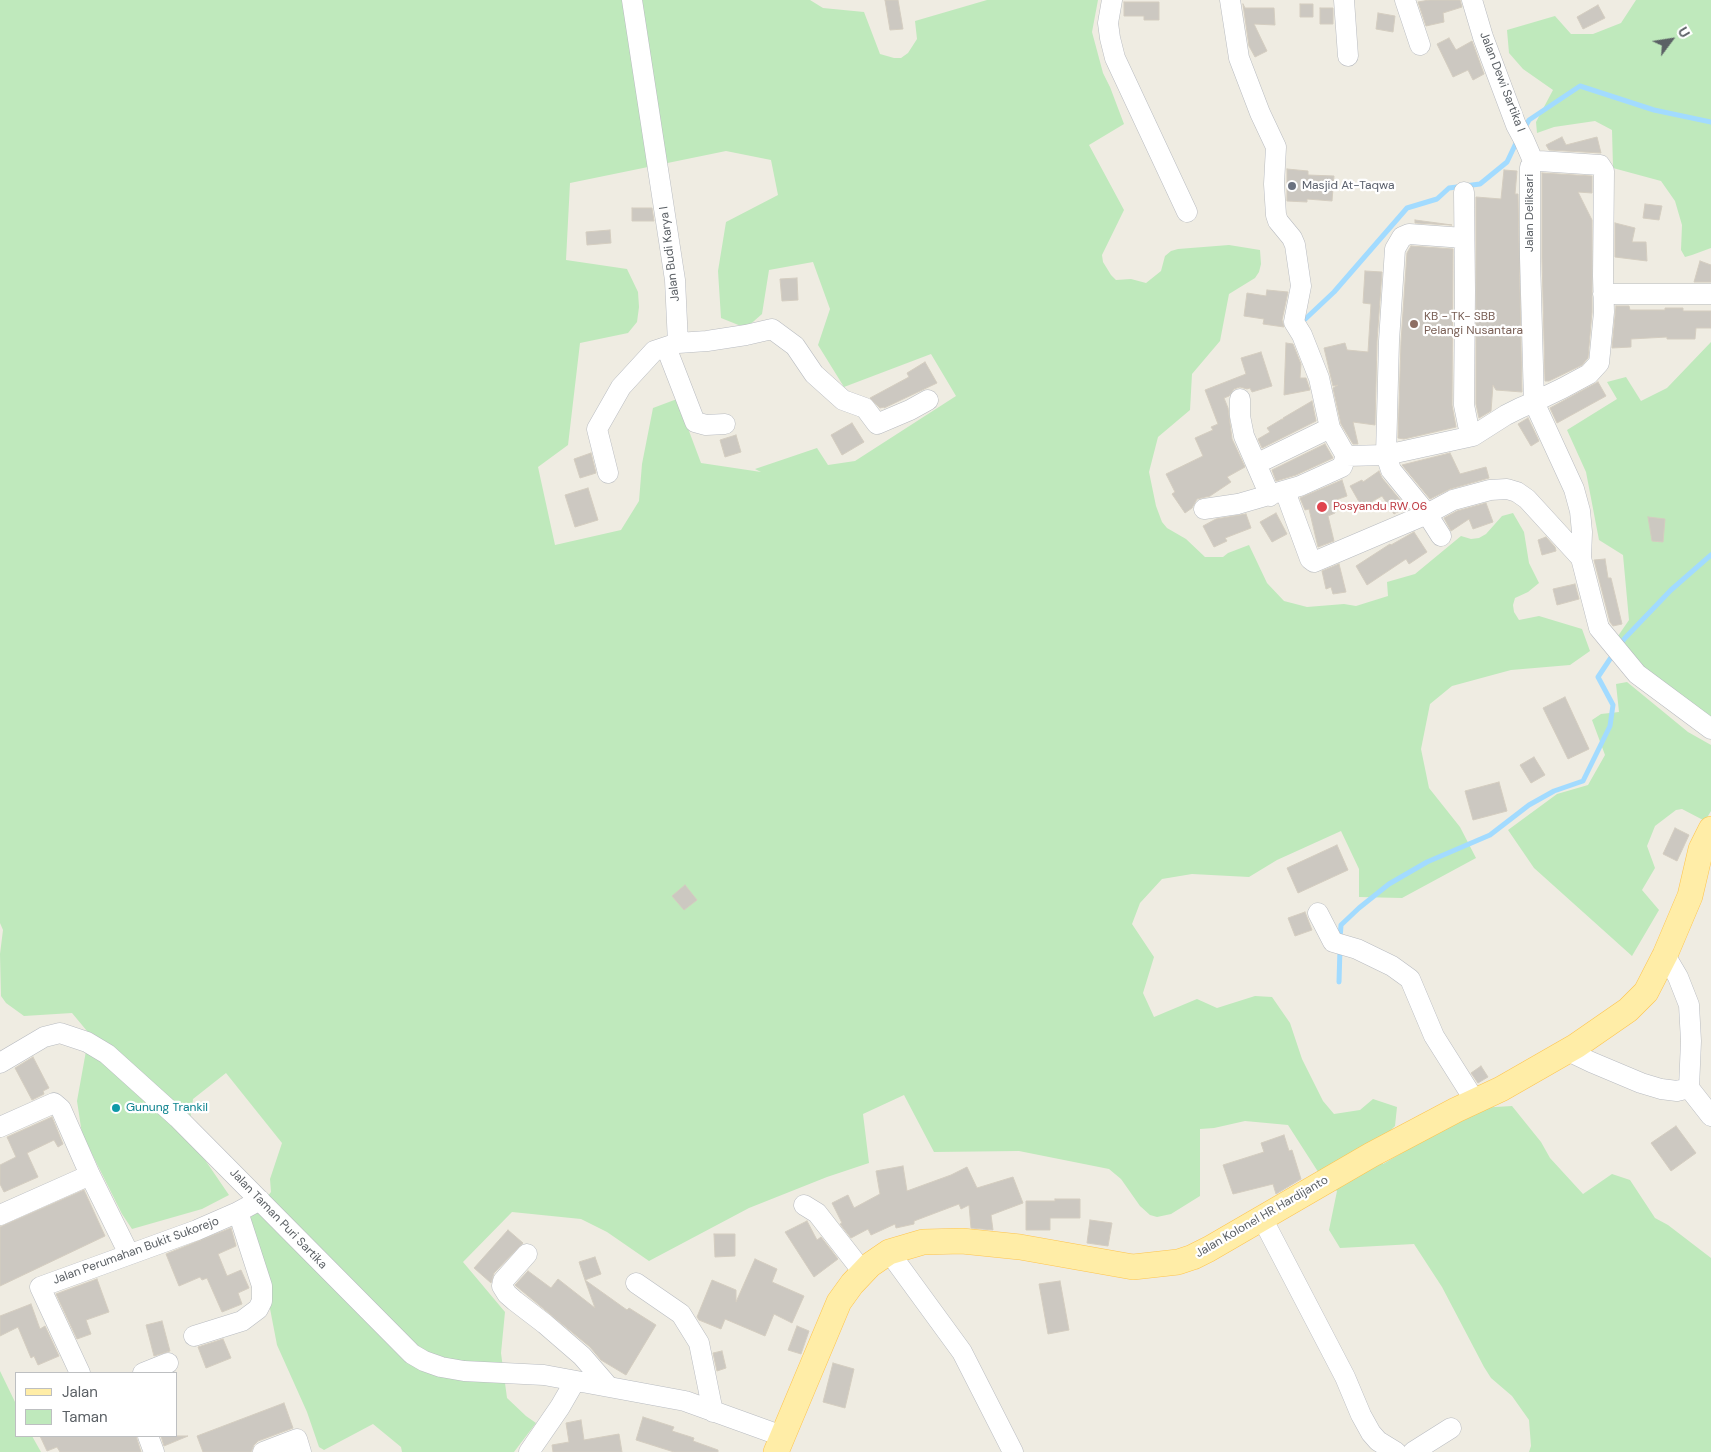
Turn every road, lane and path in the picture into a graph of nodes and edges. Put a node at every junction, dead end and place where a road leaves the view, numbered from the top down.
1 (632, 0) edge
2 (1112, 0) edge
3 (1230, 0) edge
4 (1344, 0) edge
5 (1405, 0) edge
6 (1472, 0) edge
7 (1420, 45) dead end
8 (1348, 56) dead end
9 (1534, 163) junction
10 (1464, 192) dead end
11 (1187, 212) dead end
12 (1464, 238) junction
13 (1603, 294) junction
14 (1711, 294) edge
15 (672, 345) junction
16 (1240, 399) dead end
17 (928, 400) dead end
18 (1534, 402) junction
19 (725, 424) dead end
20 (1330, 428) junction
21 (1473, 436) junction
22 (1386, 455) junction
23 (1346, 456) junction
24 (1256, 464) junction
25 (608, 473) dead end
26 (1277, 493) junction
27 (1204, 509) dead end
28 (1427, 514) junction
29 (1441, 536) dead end
30 (1580, 558) junction
31 (1711, 730) edge
32 (1711, 829) edge
33 (1318, 913) dead end
34 (1665, 955) junction
35 (1568, 1051) junction
36 (0, 1062) edge
37 (1689, 1088) junction
38 (1476, 1101) junction
39 (1711, 1116) edge
40 (0, 1128) edge
41 (90, 1175) junction
42 (260, 1200) junction
43 (804, 1205) dead end
44 (236, 1214) junction
45 (0, 1215) edge
46 (1262, 1218) junction
47 (889, 1252) junction
48 (129, 1254) junction
49 (527, 1254) dead end
50 (863, 1272) junction
51 (636, 1283) dead end
52 (194, 1336) dead end
53 (168, 1363) dead end
54 (80, 1372) edge
55 (146, 1372) edge
56 (575, 1381) junction
57 (608, 1386) junction
58 (713, 1412) junction
59 (1451, 1428) dead end
60 (543, 1430) junction
61 (148, 1437) edge
62 (779, 1444) edge
63 (154, 1452) edge
64 (263, 1452) edge
65 (301, 1452) edge
66 (529, 1452) edge
67 (548, 1452) edge
68 (1013, 1452) edge
69 (1396, 1452) edge
70 (1413, 1452) edge

1 - 15 street, Jalan Budi Karya I
2 - 11 street
3 - 20 street
4 - 8 street
5 - 7 street
6 - 9 street, Jalan Dewi Sartika I
9 - 13 street, Jalan Deliksari
9 - 18 street, Jalan Deliksari
10 - 12 street
12 - 21 street
12 - 22 street
13 - 14 street
13 - 18 street, Jalan Deliksari
15 - 17 street
15 - 19 street, Jalan Budi Karya I
15 - 25 street
16 - 24 street
18 - 21 street, Jalan Deliksari
18 - 30 street, Jalan Deliksari
20 - 23 street
20 - 24 street
21 - 22 street, Jalan Deliksari
22 - 23 street, Jalan Deliksari
22 - 28 street
23 - 26 street
24 - 26 street
26 - 27 street
26 - 28 street
28 - 29 street
28 - 30 street, Jalan Deliksari
30 - 31 street, Jalan Deliksari
32 - 34 main road, Jalan Kolonel HR Hardijanto
33 - 38 street
34 - 35 main road, Jalan Kolonel HR Hardijanto
34 - 37 street
35 - 37 street
35 - 38 main road, Jalan Kolonel HR Hardijanto
36 - 42 street, Jalan Taman Puri Sartika
37 - 39 street
38 - 46 main road, Jalan Kolonel HR Hardijanto
40 - 41 street
41 - 45 street
41 - 48 street
42 - 44 street, Jalan Perumahan Bukit Sukorejo
42 - 56 street, Jalan Taman Puri Sartika
43 - 50 street
44 - 48 street, Jalan Perumahan Bukit Sukorejo
44 - 52 street
46 - 47 main road, Jalan Kolonel HR Hardijanto
46 - 69 street
47 - 50 main road, Jalan Kolonel HR Hardijanto
47 - 68 street
48 - 54 street, Jalan Perumahan Bukit Sukorejo
49 - 57 street
50 - 62 main road, Jalan Kolonel HR Hardijanto
51 - 58 street
53 - 55 street
56 - 57 street, Jalan Taman Puri Sartika
56 - 60 street
57 - 58 street, Jalan Taman Puri Sartika
58 - 62 street, Jalan Taman Puri Sartika
59 - 70 street
60 - 66 street
60 - 67 street
61 - 63 street
64 - 65 street

